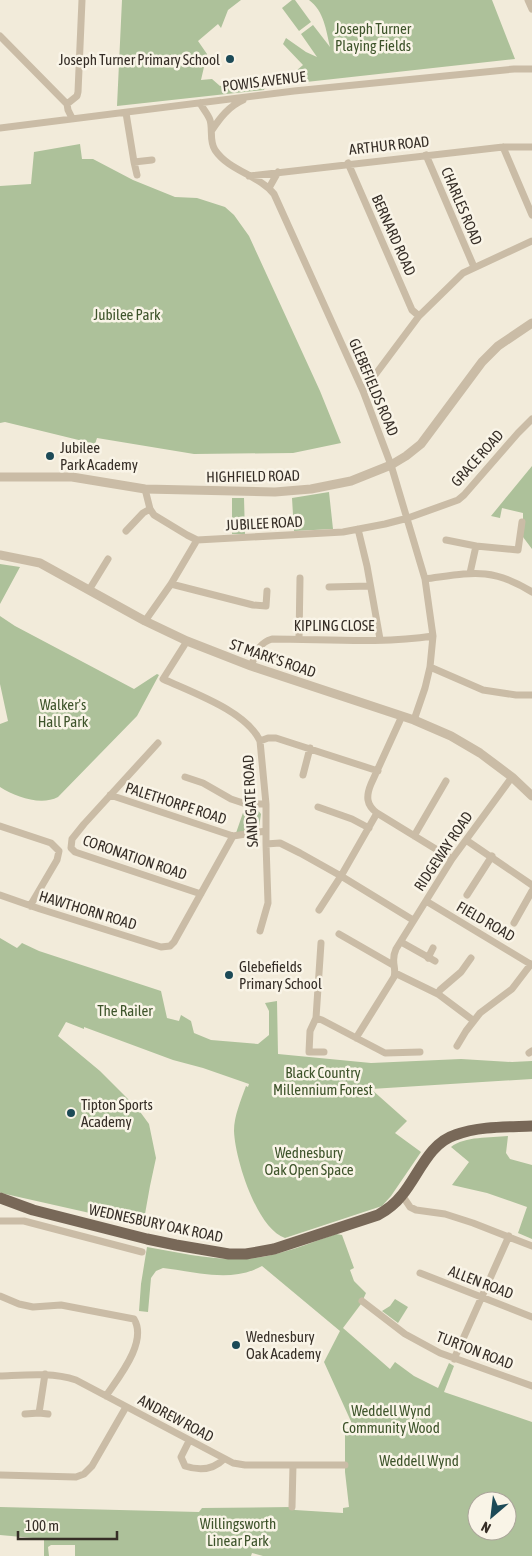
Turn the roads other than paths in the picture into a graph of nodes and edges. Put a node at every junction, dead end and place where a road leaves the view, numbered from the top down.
1 (82, 0) edge
2 (528, 0) edge
3 (532, 9) edge
4 (1, 40) edge
5 (532, 69) edge
6 (252, 96) junction
7 (200, 103) junction
8 (66, 104) junction
9 (126, 113) junction
10 (72, 118) junction
11 (0, 128) edge
12 (211, 131) junction
13 (503, 147) junction
14 (532, 147) edge
15 (426, 155) junction
16 (152, 160) dead end
17 (134, 162) junction
18 (348, 163) junction
19 (278, 172) junction
20 (138, 175) dead end
21 (249, 176) junction
22 (269, 188) junction
23 (532, 215) edge
24 (532, 241) edge
25 (474, 267) junction
26 (419, 316) junction
27 (532, 323) edge
28 (363, 391) junction
29 (532, 419) edge
30 (391, 465) junction
31 (0, 478) edge
32 (145, 489) junction
33 (150, 509) junction
34 (408, 518) junction
35 (522, 522) dead end
36 (358, 529) junction
37 (126, 531) dead end
38 (197, 540) junction
39 (446, 540) dead end
40 (476, 546) junction
41 (0, 555) edge
42 (108, 559) dead end
43 (470, 573) junction
44 (300, 578) dead end
45 (425, 579) junction
46 (170, 584) junction
47 (370, 586) junction
48 (329, 587) dead end
49 (89, 590) junction
50 (267, 591) dead end
51 (532, 592) edge
52 (145, 621) junction
53 (432, 636) junction
54 (300, 639) junction
55 (380, 639) junction
56 (187, 641) junction
57 (251, 666) junction
58 (430, 668) junction
59 (532, 696) edge
60 (402, 716) junction
61 (414, 720) junction
62 (260, 741) junction
63 (158, 743) dead end
64 (310, 748) junction
65 (378, 771) junction
66 (303, 775) dead end
67 (185, 777) dead end
68 (512, 777) junction
69 (446, 781) dead end
70 (110, 795) junction
71 (532, 796) edge
72 (266, 804) junction
73 (318, 807) dead end
74 (377, 813) junction
75 (0, 826) edge
76 (369, 828) junction
77 (266, 831) junction
78 (233, 836) junction
79 (414, 836) junction
80 (466, 840) junction
81 (266, 844) junction
82 (492, 856) junction
83 (452, 859) junction
84 (341, 876) junction
85 (532, 885) edge
86 (532, 892) edge
87 (0, 894) edge
88 (201, 894) junction
89 (467, 895) dead end
90 (426, 901) junction
91 (30, 906) junction
92 (319, 910) dead end
93 (413, 920) junction
94 (514, 923) dead end
95 (260, 931) dead end
96 (339, 934) dead end
97 (401, 942) junction
98 (321, 943) dead end
99 (433, 948) dead end
100 (471, 958) dead end
101 (393, 964) junction
102 (532, 965) edge
103 (395, 973) junction
104 (438, 994) junction
105 (316, 1018) junction
106 (474, 1021) junction
107 (356, 1038) junction
108 (457, 1046) dead end
109 (324, 1052) dead end
110 (420, 1052) dead end
111 (532, 1126) edge
112 (402, 1195) junction
113 (0, 1199) edge
114 (0, 1221) edge
115 (509, 1236) junction
116 (532, 1246) edge
117 (142, 1252) dead end
118 (420, 1273) dead end
119 (0, 1296) edge
120 (482, 1296) junction
121 (362, 1300) dead end
122 (532, 1316) edge
123 (454, 1359) junction
124 (44, 1374) junction
125 (0, 1376) edge
126 (532, 1386) edge
127 (106, 1396) junction
128 (126, 1407) junction
129 (39, 1413) junction
130 (25, 1414) dead end
131 (48, 1414) dead end
132 (189, 1441) junction
133 (224, 1459) junction
134 (293, 1465) junction
135 (345, 1465) dead end
136 (0, 1475) edge
137 (292, 1507) dead end

1 - 8 street
2 - 3 street
4 - 8 street
5 - 6 street, POWIS AVENUE
6 - 7 street, POWIS AVENUE
6 - 12 street
7 - 9 street, POWIS AVENUE
7 - 12 street, GLEBEFIELDS ROAD
8 - 10 street
9 - 10 street, POWIS AVENUE
9 - 17 street
10 - 11 street, POWIS AVENUE
12 - 21 street, GLEBEFIELDS ROAD
13 - 14 street, ARTHUR ROAD
13 - 15 street, ARTHUR ROAD
13 - 23 street
15 - 18 street, ARTHUR ROAD
15 - 25 street, CHARLES ROAD
16 - 17 street
17 - 20 street
18 - 19 street, ARTHUR ROAD
18 - 26 street, BERNARD ROAD
19 - 21 street, ARTHUR ROAD
19 - 22 street
21 - 22 street, GLEBEFIELDS ROAD
22 - 28 street, GLEBEFIELDS ROAD
24 - 25 street
25 - 26 street
26 - 28 street
27 - 30 street, HIGHFIELD ROAD
28 - 30 street, GLEBEFIELDS ROAD
29 - 34 street, GRACE ROAD
30 - 32 street, HIGHFIELD ROAD
30 - 34 street, GLEBEFIELDS ROAD
31 - 32 street, HIGHFIELD ROAD
32 - 33 street
33 - 37 street
33 - 38 street
34 - 36 street, JUBILEE ROAD
34 - 45 street, GLEBEFIELDS ROAD
35 - 40 street
36 - 38 street, JUBILEE ROAD
36 - 47 street
38 - 46 street
39 - 40 street
40 - 43 street
41 - 49 street, ST MARK'S ROAD
42 - 49 street
43 - 45 street
43 - 51 street
44 - 54 street
45 - 53 street, GLEBEFIELDS ROAD
46 - 50 street
46 - 52 street
47 - 48 street
47 - 55 street
49 - 52 street, ST MARK'S ROAD
52 - 56 street, ST MARK'S ROAD
53 - 55 street, KIPLING CLOSE
53 - 58 street, GLEBEFIELDS ROAD
54 - 55 street, KIPLING CLOSE
54 - 57 street, KIPLING CLOSE
56 - 57 street, ST MARK'S ROAD
56 - 62 street, SANDGATE ROAD
57 - 60 street, ST MARK'S ROAD
58 - 59 street
58 - 61 street, GLEBEFIELDS ROAD
60 - 61 street, ST MARK'S ROAD
60 - 65 street
61 - 68 street, ST MARK'S ROAD
62 - 64 street
62 - 72 street, SANDGATE ROAD
63 - 70 street
64 - 65 street
64 - 66 street
65 - 74 street
67 - 72 street
68 - 71 street, ST MARK'S ROAD
68 - 80 street, RIDGEWAY ROAD
69 - 79 street
70 - 78 street, PALETHORPE ROAD
70 - 88 street, CORONATION ROAD
72 - 77 street, SANDGATE ROAD
73 - 76 street
74 - 76 street
74 - 79 street
75 - 91 street
76 - 84 street
77 - 78 street
77 - 81 street, SANDGATE ROAD
78 - 88 street
79 - 83 street
80 - 82 street
80 - 83 street, RIDGEWAY ROAD
81 - 84 street
81 - 95 street, SANDGATE ROAD
82 - 85 street
82 - 89 street
83 - 90 street, RIDGEWAY ROAD
84 - 92 street
84 - 93 street
86 - 94 street
87 - 91 street, HAWTHORN ROAD
88 - 91 street, HAWTHORN ROAD
90 - 93 street, RIDGEWAY ROAD
90 - 102 street, FIELD ROAD
93 - 97 street, RIDGEWAY ROAD
96 - 101 street
97 - 99 street
97 - 101 street, RIDGEWAY ROAD
98 - 105 street
100 - 104 street
101 - 103 street
102 - 106 street
103 - 104 street
103 - 107 street
104 - 106 street
105 - 107 street
105 - 109 street
106 - 108 street
107 - 110 street
111 - 112 main road, WEDNESBURY OAK ROAD
112 - 113 main road, WEDNESBURY OAK ROAD
112 - 115 street
114 - 117 street, WEDNESBURY OAK ROAD
115 - 116 street
115 - 120 street
118 - 120 street, ALLEN ROAD
119 - 127 street
120 - 122 street, ALLEN ROAD
120 - 123 street
121 - 123 street, TURTON ROAD
123 - 126 street, TURTON ROAD
124 - 125 street, ANDREW ROAD
124 - 127 street, ANDREW ROAD
124 - 129 street
127 - 128 street, ANDREW ROAD
128 - 132 street, ANDREW ROAD
128 - 136 street
129 - 130 street
129 - 131 street
132 - 133 street, ANDREW ROAD
132 - 133 street
133 - 134 street, ANDREW ROAD
134 - 135 street, ANDREW ROAD
134 - 137 street

